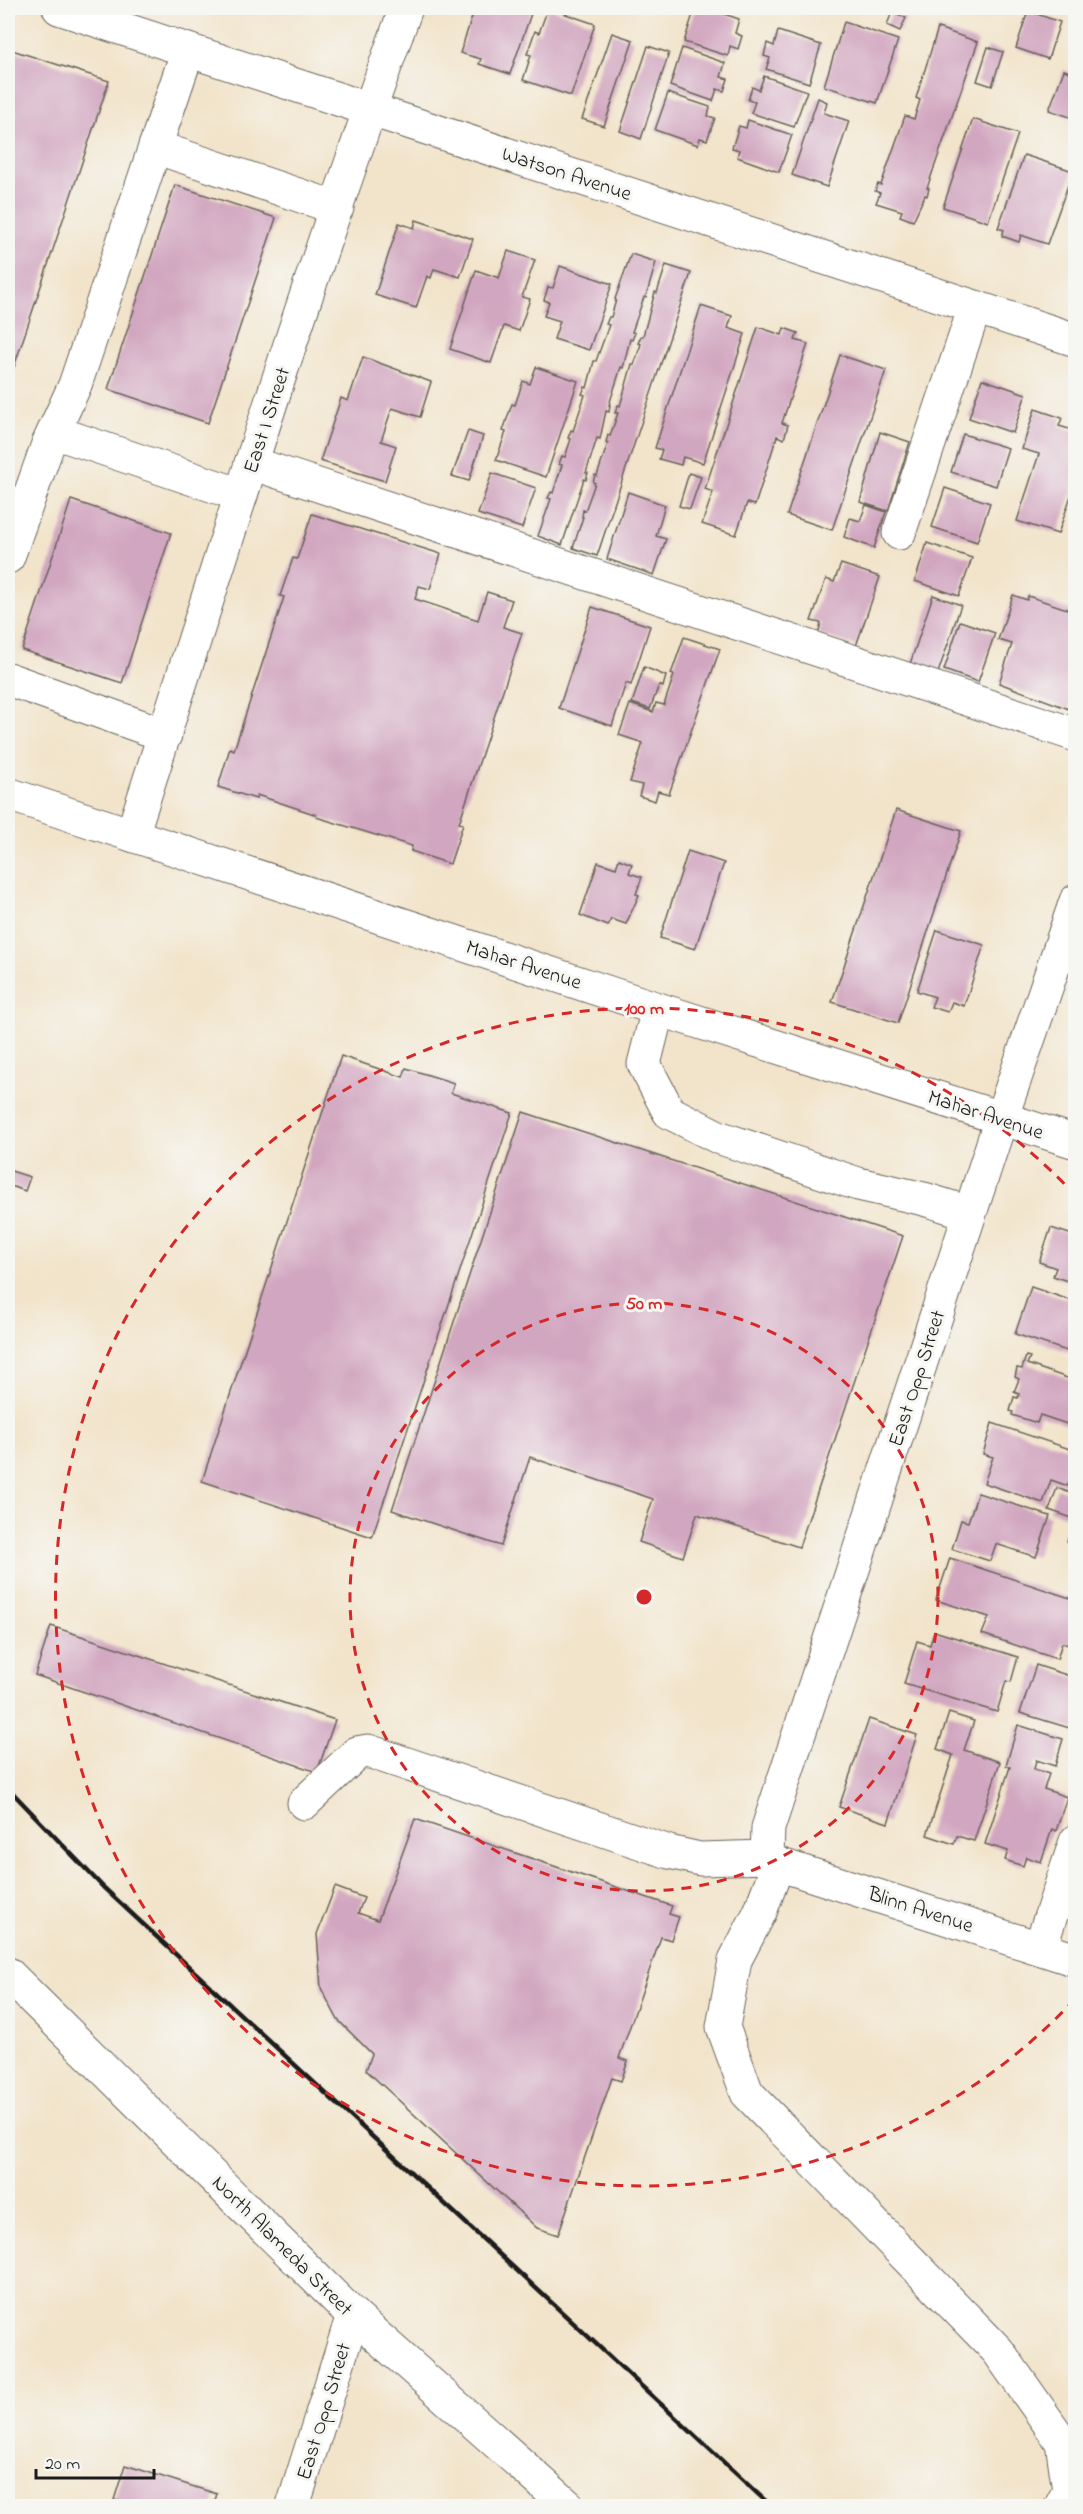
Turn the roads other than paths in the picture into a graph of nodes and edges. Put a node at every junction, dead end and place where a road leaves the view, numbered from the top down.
1 (59, 8) edge
2 (406, 8) edge
3 (188, 50) junction
4 (370, 109) junction
5 (155, 147) junction
6 (337, 208) junction
7 (975, 307) junction
8 (1076, 340) edge
9 (54, 432) junction
10 (251, 463) junction
11 (241, 495) junction
12 (899, 533) dead end
13 (8, 557) edge
14 (8, 679) edge
15 (165, 735) junction
16 (1076, 735) edge
17 (8, 794) edge
18 (132, 835) junction
19 (1076, 901) edge
20 (658, 1009) junction
21 (1000, 1119) junction
22 (1076, 1142) edge
23 (969, 1213) junction
24 (304, 1803) dead end
25 (1076, 1840) edge
26 (772, 1860) junction
27 (1040, 1948) junction
28 (1076, 1960) edge
29 (8, 1974) edge
30 (352, 2315) junction
31 (293, 2506) edge
32 (568, 2506) edge
33 (1061, 2506) edge

1 - 3 street, Watson Avenue
2 - 4 street, East I Street
3 - 4 street, Watson Avenue
3 - 5 street
4 - 6 street, East I Street
4 - 7 street, Watson Avenue
5 - 6 street
5 - 9 street
6 - 10 street, East I Street
7 - 8 street, Watson Avenue
7 - 12 street
9 - 11 street
9 - 13 street
10 - 11 street, East I Street
10 - 16 street
11 - 15 street, East I Street
14 - 15 street
15 - 18 street, East I Street
17 - 18 street, Mahar Avenue
18 - 20 street, Mahar Avenue
19 - 21 street, East Opp Street
20 - 21 street, Mahar Avenue
20 - 23 street
21 - 22 street, Mahar Avenue
21 - 23 street, East Opp Street
23 - 26 street, East Opp Street
24 - 26 street, Blinn Avenue
25 - 27 street
26 - 27 street, Blinn Avenue
26 - 33 street, East Opp Street
27 - 28 street, Blinn Avenue
29 - 30 street, North Alameda Street
30 - 31 street, East Opp Street
30 - 32 street, North Alameda Street

